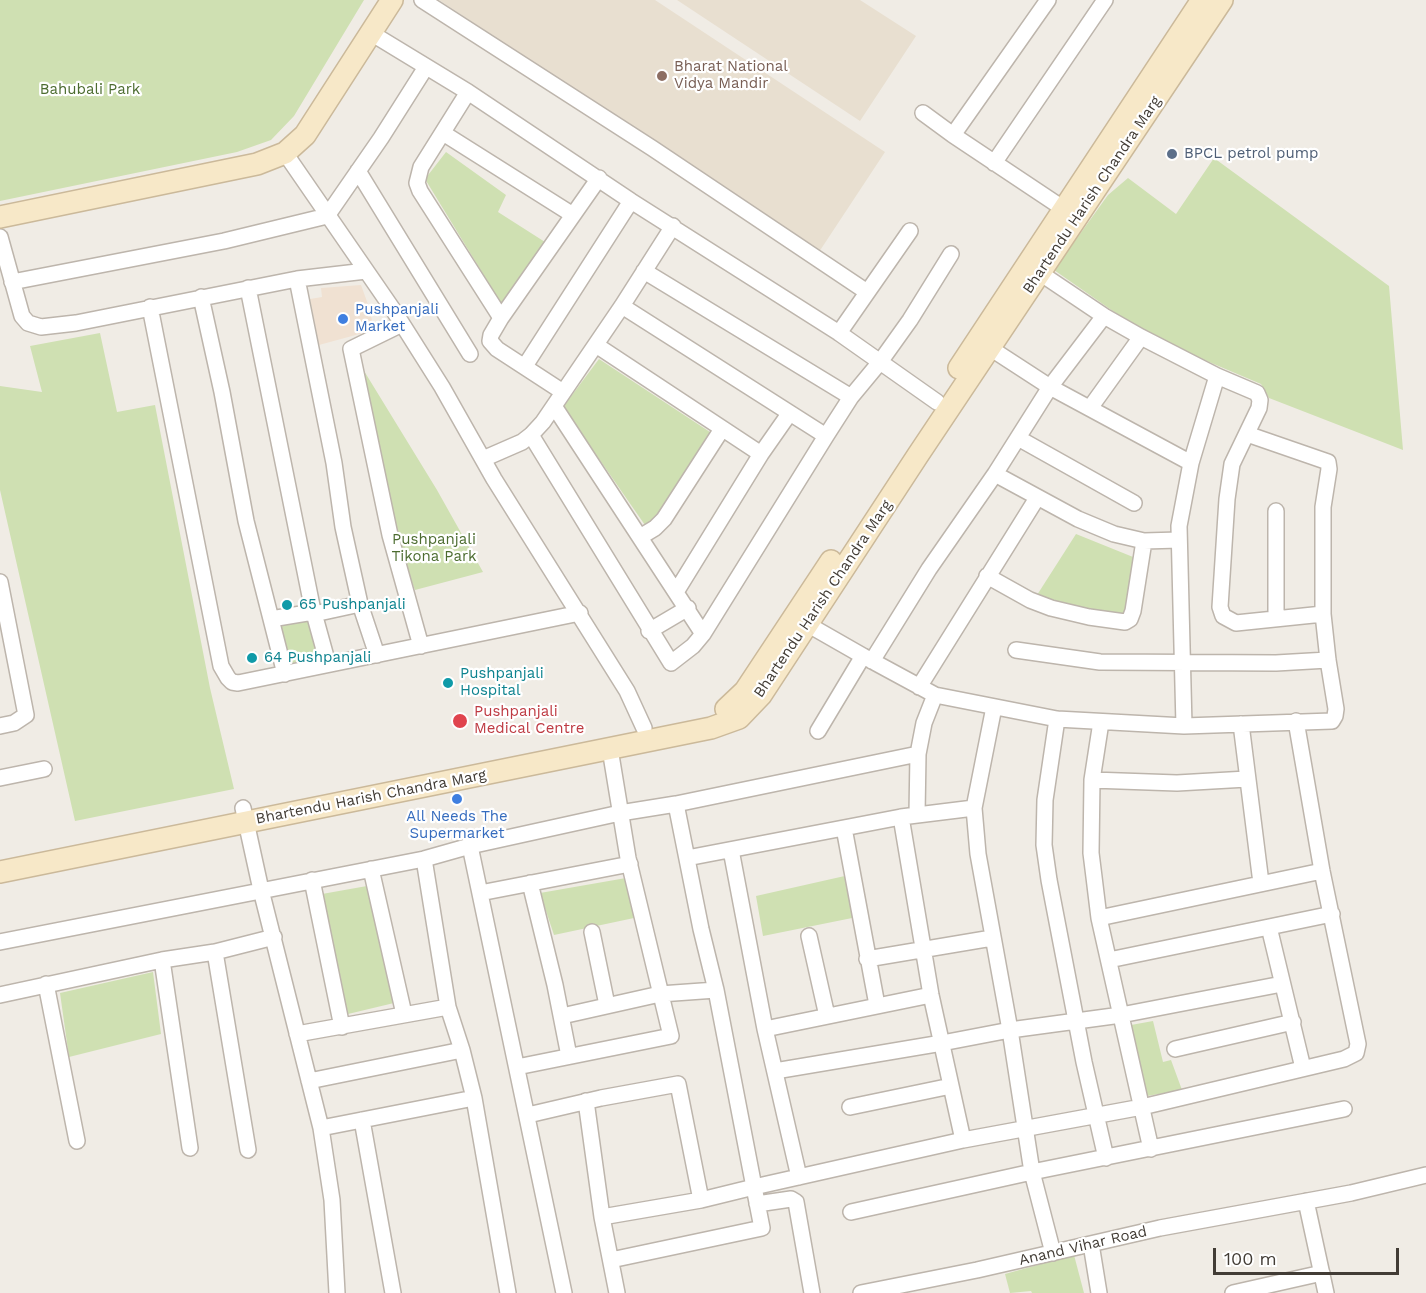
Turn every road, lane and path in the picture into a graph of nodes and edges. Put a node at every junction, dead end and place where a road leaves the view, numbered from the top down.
1 (392, 0) edge
2 (422, 0) edge
3 (1048, 0) edge
4 (1105, 0) edge
5 (1202, 0) edge
6 (1222, 0) edge
7 (371, 33) junction
8 (426, 67) junction
9 (468, 92) junction
10 (923, 113) dead end
11 (443, 133) junction
12 (953, 135) junction
13 (285, 153) junction
14 (994, 163) junction
15 (358, 171) junction
16 (598, 178) junction
17 (631, 201) junction
18 (1064, 209) junction
19 (573, 215) junction
20 (327, 216) junction
21 (0, 217) edge
22 (673, 226) junction
23 (910, 231) dead end
24 (0, 237) edge
25 (951, 254) dead end
26 (366, 271) junction
27 (644, 271) junction
28 (1040, 273) junction
29 (297, 279) junction
30 (12, 282) junction
31 (248, 288) junction
32 (867, 292) junction
33 (201, 297) junction
34 (622, 306) junction
35 (150, 307) junction
36 (1104, 316) junction
37 (501, 318) junction
38 (402, 324) junction
39 (839, 333) junction
40 (1141, 337) junction
41 (596, 345) junction
42 (990, 348) junction
43 (470, 354) dead end
44 (880, 363) junction
45 (525, 366) junction
46 (1217, 376) junction
47 (1050, 387) junction
48 (563, 392) junction
49 (851, 398) junction
50 (937, 402) junction
51 (554, 406) junction
52 (1090, 408) junction
53 (789, 414) junction
54 (722, 429) junction
55 (1247, 434) junction
56 (531, 435) junction
57 (825, 436) junction
58 (1018, 438) junction
59 (761, 454) junction
60 (483, 459) junction
61 (1191, 463) junction
62 (995, 474) junction
63 (1037, 498) junction
64 (1134, 503) dead end
65 (1276, 511) dead end
66 (640, 537) junction
67 (1179, 540) junction
68 (1144, 541) junction
69 (987, 576) junction
70 (0, 582) edge
71 (676, 592) junction
72 (360, 604) junction
73 (688, 608) junction
74 (314, 613) junction
75 (580, 613) junction
76 (1323, 614) junction
77 (271, 619) junction
78 (1276, 619) junction
79 (801, 620) junction
80 (650, 630) junction
81 (703, 634) junction
82 (421, 646) junction
83 (1016, 650) dead end
84 (377, 655) junction
85 (868, 659) junction
86 (1328, 660) junction
87 (328, 664) junction
88 (1182, 664) junction
89 (285, 674) junction
90 (919, 687) junction
91 (936, 695) junction
92 (994, 707) junction
93 (1057, 719) junction
94 (1296, 721) junction
95 (1101, 722) junction
96 (1241, 724) junction
97 (0, 726) edge
98 (1184, 726) junction
99 (644, 728) junction
100 (818, 732) dead end
101 (610, 749) junction
102 (918, 754) junction
103 (44, 769) dead end
104 (0, 778) edge
105 (1247, 779) junction
106 (1092, 780) junction
107 (676, 804) junction
108 (974, 808) junction
109 (620, 813) junction
110 (917, 814) junction
111 (245, 815) junction
112 (901, 817) junction
113 (844, 828) junction
114 (470, 846) junction
115 (731, 850) junction
116 (0, 857) edge
117 (687, 858) junction
118 (424, 859) junction
119 (630, 864) junction
120 (371, 869) junction
121 (1322, 871) junction
122 (0, 872) edge
123 (312, 880) junction
124 (1261, 883) junction
125 (530, 884) junction
126 (261, 890) junction
127 (480, 893) junction
128 (1332, 914) junction
129 (1099, 918) junction
130 (1269, 927) junction
131 (592, 932) dead end
132 (809, 936) dead end
133 (274, 937) junction
134 (992, 938) junction
135 (0, 942) edge
136 (923, 950) junction
137 (215, 952) junction
138 (867, 959) junction
139 (162, 960) junction
140 (1109, 960) junction
141 (46, 984) junction
142 (1282, 984) junction
143 (716, 990) junction
144 (660, 994) junction
145 (0, 995) edge
146 (931, 995) junction
147 (607, 1005) junction
148 (877, 1005) junction
149 (448, 1006) junction
150 (404, 1014) junction
151 (562, 1016) junction
152 (827, 1016) junction
153 (1120, 1016) junction
154 (1077, 1021) junction
155 (1293, 1022) junction
156 (342, 1028) junction
157 (765, 1029) junction
158 (1010, 1030) junction
159 (297, 1034) junction
160 (942, 1043) junction
161 (1174, 1049) dead end
162 (462, 1050) junction
163 (569, 1056) junction
164 (517, 1067) junction
165 (1303, 1068) junction
166 (775, 1071) junction
167 (309, 1081) junction
168 (951, 1086) junction
169 (474, 1098) junction
170 (586, 1101) junction
171 (850, 1107) dead end
172 (1142, 1107) junction
173 (1344, 1109) dead end
174 (528, 1114) junction
175 (1096, 1115) junction
176 (362, 1120) junction
177 (321, 1128) junction
178 (1027, 1128) junction
179 (963, 1140) junction
180 (77, 1141) dead end
181 (190, 1148) dead end
182 (1151, 1149) junction
183 (248, 1150) dead end
184 (1106, 1158) junction
185 (1032, 1172) junction
186 (1426, 1175) edge
187 (799, 1177) junction
188 (754, 1187) junction
189 (701, 1200) junction
190 (1306, 1201) junction
191 (757, 1204) junction
192 (851, 1212) dead end
193 (602, 1217) junction
194 (1091, 1244) junction
195 (1053, 1252) junction
196 (611, 1260) junction
197 (1322, 1273) junction
198 (1258, 1290) edge
199 (337, 1293) edge
200 (393, 1293) edge
201 (508, 1293) edge
202 (564, 1293) edge
203 (617, 1293) edge
204 (812, 1293) edge
205 (861, 1293) edge
206 (1099, 1293) edge
207 (1233, 1293) edge
208 (1326, 1293) edge

1 - 7 main road
2 - 32 street
3 - 12 street
4 - 14 street
5 - 18 main road, Bhartendu Harish Chandra Marg
6 - 28 main road, Bhartendu Harish Chandra Marg
7 - 8 street
7 - 13 main road
8 - 9 street
8 - 15 street
9 - 11 street
9 - 16 street
10 - 12 street
11 - 19 street
11 - 37 street
12 - 14 street
13 - 20 street
13 - 21 main road
14 - 18 street
15 - 20 street
15 - 43 street
16 - 17 street
16 - 19 street
17 - 22 street
17 - 45 street
18 - 50 main road, Bhartendu Harish Chandra Marg
19 - 37 street
20 - 26 street
20 - 30 street
22 - 27 street
22 - 39 street
23 - 32 street
24 - 30 street
25 - 44 street
26 - 29 street
26 - 38 street
27 - 34 street
27 - 49 street
28 - 36 street
28 - 42 main road, Bhartendu Harish Chandra Marg
29 - 31 street
29 - 72 street
30 - 35 street
31 - 33 street
31 - 74 street
32 - 39 street
33 - 35 street
33 - 77 street
34 - 41 street
34 - 53 street
35 - 89 street
36 - 40 street
36 - 47 street
37 - 45 street
38 - 60 street
38 - 82 street
39 - 44 street
40 - 46 street
40 - 52 street
41 - 48 street
41 - 54 street
42 - 47 street
42 - 79 main road, Bhartendu Harish Chandra Marg
44 - 49 street
44 - 50 street
45 - 48 street
46 - 55 street
46 - 61 street
47 - 52 street
47 - 58 street
48 - 51 street
49 - 57 street
50 - 79 main road, Bhartendu Harish Chandra Marg
51 - 56 street
51 - 66 street
52 - 61 street
53 - 57 street
53 - 59 street
54 - 59 street
54 - 66 street
55 - 76 street
55 - 78 street
56 - 60 street
56 - 80 street
57 - 81 street
58 - 62 street
58 - 64 street
59 - 71 street
60 - 75 street
61 - 67 street
62 - 63 street
62 - 85 street
63 - 68 street
63 - 69 street
65 - 78 street
66 - 71 street
67 - 68 street
67 - 88 street
68 - 69 street
69 - 90 street
70 - 97 street
71 - 73 street
72 - 74 street
72 - 84 street
73 - 80 street
73 - 81 street
74 - 77 street
74 - 87 street
75 - 82 street
75 - 99 street
76 - 78 street
76 - 86 street
77 - 89 street
79 - 85 street
79 - 99 main road, Bhartendu Harish Chandra Marg
79 - 101 main road, Bhartendu Harish Chandra Marg
80 - 81 street
82 - 84 street
83 - 88 street
84 - 87 street
85 - 90 street
85 - 100 street
86 - 88 street
86 - 94 street
87 - 89 street
88 - 98 street
90 - 91 street
91 - 92 street
91 - 102 street
92 - 93 street
92 - 108 street
93 - 95 street
93 - 154 street
94 - 96 street
94 - 121 street
95 - 98 street
95 - 106 street
96 - 98 street
96 - 105 street
99 - 111 main road, Bhartendu Harish Chandra Marg
101 - 109 street
101 - 111 main road, Bhartendu Harish Chandra Marg
102 - 107 street
102 - 110 street
103 - 104 street
105 - 106 street
105 - 124 street
106 - 129 street
107 - 109 street
107 - 117 street
108 - 110 street
108 - 134 street
109 - 114 street
109 - 119 street
110 - 112 street
111 - 116 main road, Bhartendu Harish Chandra Marg
111 - 122 main road, Bhartendu Harish Chandra Marg
111 - 126 street
112 - 113 street
112 - 136 street
113 - 115 street
113 - 138 street
114 - 118 street
114 - 127 street
115 - 117 street
115 - 157 street
117 - 143 street
118 - 120 street
118 - 149 street
119 - 125 street
119 - 144 street
120 - 123 street
120 - 150 street
121 - 124 street
121 - 128 street
123 - 126 street
123 - 156 street
124 - 129 street
125 - 127 street
125 - 151 street
126 - 133 street
126 - 135 street
127 - 164 street
128 - 130 street
128 - 165 street
129 - 140 street
130 - 140 street
130 - 142 street
131 - 147 street
132 - 152 street
133 - 137 street
133 - 159 street
134 - 136 street
134 - 158 street
136 - 138 street
136 - 146 street
137 - 139 street
137 - 183 street
138 - 148 street
139 - 141 street
139 - 181 street
140 - 153 street
141 - 145 street
141 - 180 street
142 - 153 street
142 - 155 street
143 - 144 street
143 - 188 street
144 - 147 street
144 - 163 street
146 - 148 street
146 - 160 street
147 - 151 street
148 - 152 street
149 - 150 street
149 - 162 street
150 - 156 street
151 - 163 street
152 - 157 street
153 - 154 street
153 - 172 street
154 - 158 street
154 - 175 street
155 - 161 street
155 - 165 street
156 - 159 street
157 - 166 street
158 - 160 street
158 - 178 street
159 - 167 street
160 - 166 street
160 - 168 street
162 - 167 street
162 - 169 street
163 - 164 street
164 - 174 street
165 - 172 street
166 - 187 street
167 - 177 street
168 - 171 street
168 - 179 street
169 - 176 street
169 - 201 street
170 - 174 street
170 - 189 street
170 - 193 street
172 - 175 street
172 - 182 street
173 - 182 street
174 - 202 street
175 - 178 street
175 - 184 street
176 - 177 street
176 - 200 street
177 - 199 street
178 - 179 street
178 - 185 street
179 - 187 street
182 - 184 street
184 - 185 street
185 - 192 street
185 - 195 street
186 - 190 street, Anand Vihar Road
187 - 188 street
188 - 189 street
188 - 191 street
189 - 193 street
190 - 194 street, Anand Vihar Road
190 - 197 street
191 - 196 street
191 - 204 street
193 - 196 street
194 - 195 street, Anand Vihar Road
194 - 206 street
195 - 205 street, Anand Vihar Road
196 - 203 street
197 - 198 street
197 - 208 street
198 - 207 street

